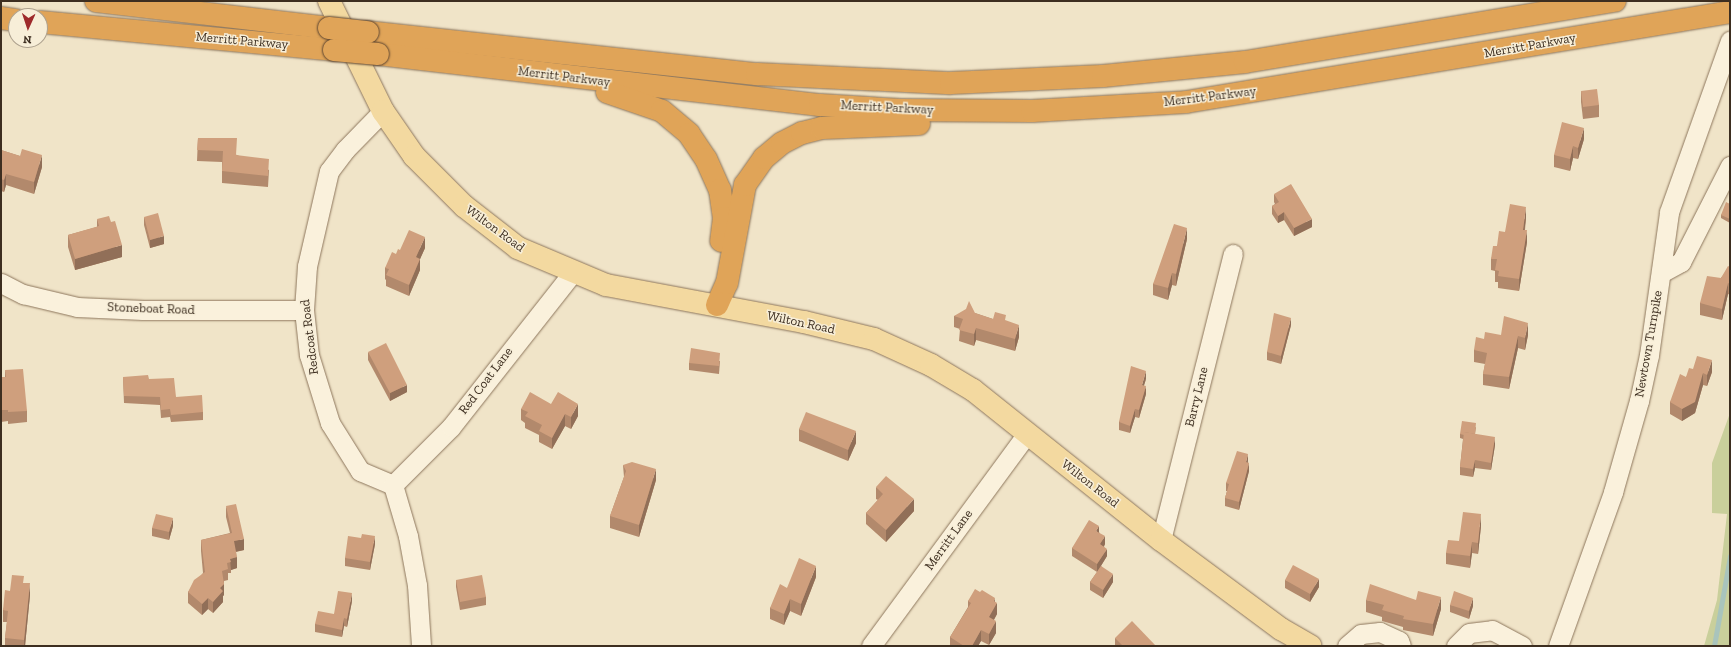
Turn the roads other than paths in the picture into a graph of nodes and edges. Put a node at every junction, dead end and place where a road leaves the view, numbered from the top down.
1 (96, 1) edge
2 (120, 1) edge
3 (330, 1) edge
4 (1615, 1) edge
5 (151, 8) junction
6 (1730, 12) edge
7 (48, 23) edge
8 (1730, 41) edge
9 (476, 66) junction
10 (1186, 102) junction
11 (383, 110) junction
12 (1730, 166) edge
13 (1233, 254) dead end
14 (572, 273) junction
15 (1661, 273) junction
16 (1, 283) edge
17 (717, 305) junction
18 (304, 310) junction
19 (1027, 434) junction
20 (393, 485) junction
21 (1161, 540) junction
22 (421, 646) edge
23 (871, 646) edge
24 (1311, 646) edge
25 (1347, 646) edge
26 (1401, 646) edge
27 (1456, 646) edge
28 (1522, 646) edge
29 (1558, 646) edge

1 - 5 highway, Merritt Parkway
2 - 5 highway
3 - 11 main road, Wilton Road
4 - 5 highway, Merritt Parkway, bridge
6 - 10 highway, Merritt Parkway
7 - 9 highway, Merritt Parkway, bridge
8 - 15 street, Newtown Turnpike
9 - 10 highway, Merritt Parkway
9 - 17 highway
10 - 17 highway
11 - 14 main road, Wilton Road
11 - 18 street, Redcoat Road
12 - 15 street
13 - 21 street, Barry Lane
14 - 17 main road, Wilton Road
14 - 20 street, Red Coat Lane
15 - 29 street, Newtown Turnpike
16 - 18 street, Stoneboat Road
17 - 19 main road, Wilton Road
18 - 20 street, Redcoat Road
19 - 21 main road, Wilton Road
19 - 23 street, Merritt Lane
20 - 22 street
21 - 24 main road, Wilton Road
25 - 26 street
27 - 28 street

